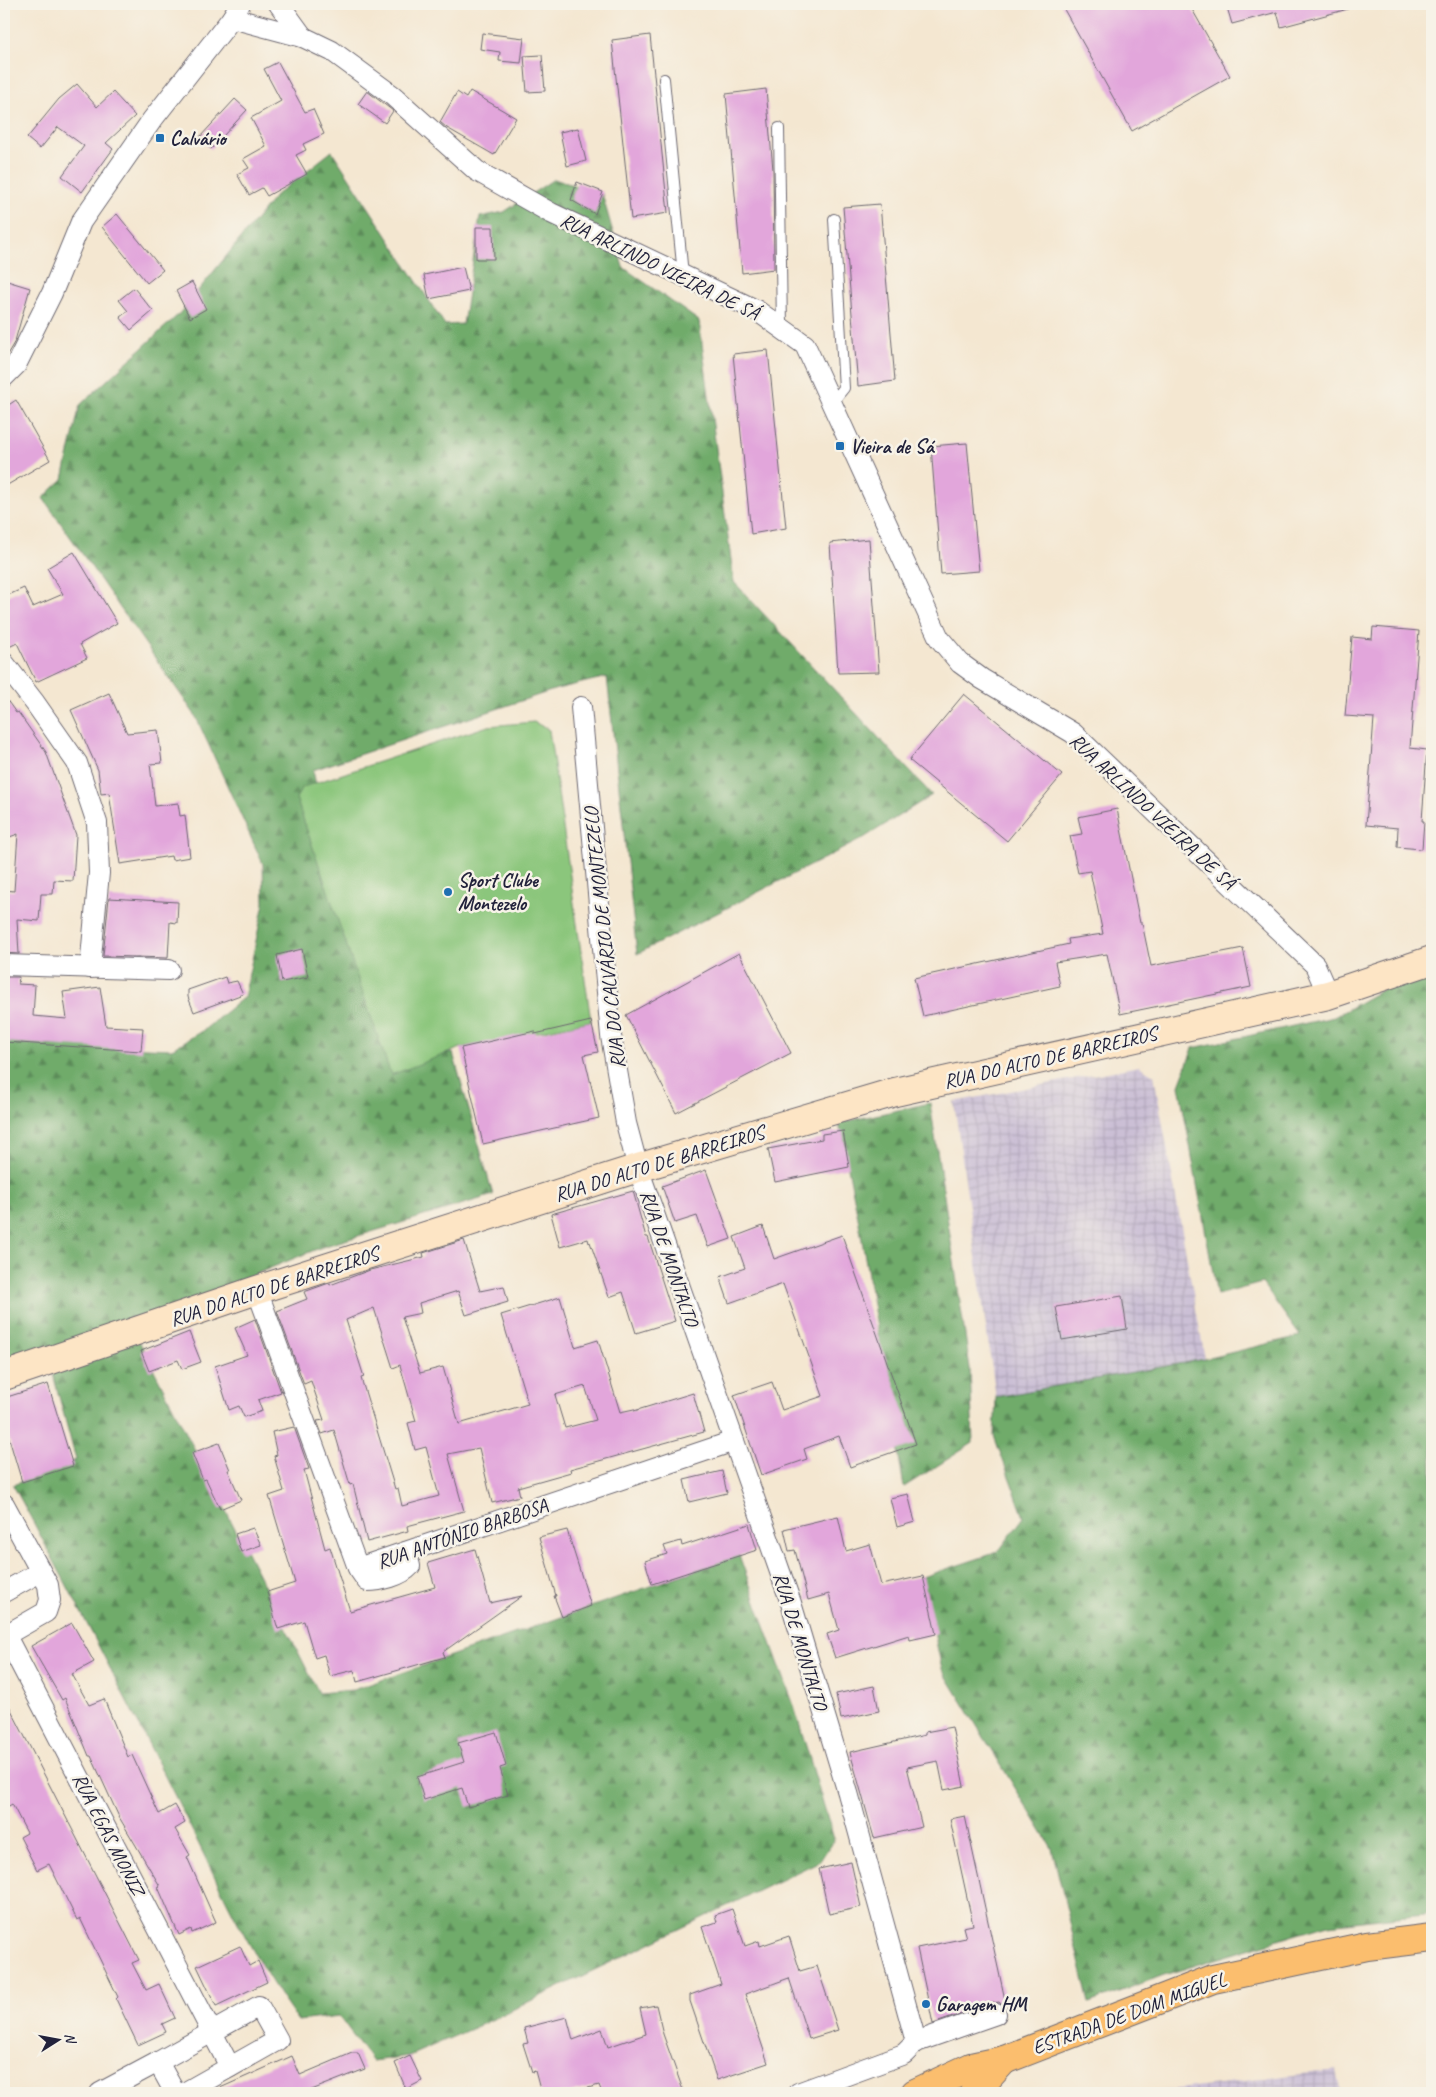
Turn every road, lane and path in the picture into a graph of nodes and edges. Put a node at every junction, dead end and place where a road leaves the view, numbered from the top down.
1 (279, 4) edge
2 (236, 11) edge
3 (303, 37) junction
4 (664, 79) dead end
5 (779, 128) dead end
6 (834, 219) dead end
7 (683, 275) junction
8 (782, 329) junction
9 (4, 377) edge
10 (832, 404) junction
11 (4, 663) edge
12 (581, 707) dead end
13 (1432, 960) edge
14 (4, 964) edge
15 (90, 968) junction
16 (168, 970) dead end
17 (1328, 996) junction
18 (638, 1168) junction
19 (256, 1290) junction
20 (4, 1376) edge
21 (734, 1441) junction
22 (4, 1504) edge
23 (40, 1572) junction
24 (4, 1592) edge
25 (4, 1634) edge
26 (1432, 1938) edge
27 (996, 2014) dead end
28 (212, 2032) junction
29 (916, 2042) junction
30 (1004, 2060) junction
31 (158, 2062) junction
32 (230, 2067) junction
33 (100, 2093) edge
34 (174, 2093) edge
35 (184, 2093) edge
36 (798, 2093) edge
37 (915, 2093) edge
38 (974, 2093) edge

1 - 3 street
2 - 3 street
2 - 9 street
3 - 7 street, RUA ARLINDO VIEIRA DE SÁ
4 - 7 lane
5 - 8 lane
6 - 10 lane
7 - 8 street, RUA ARLINDO VIEIRA DE SÁ
8 - 10 street, RUA ARLINDO VIEIRA DE SÁ
10 - 17 street, RUA ARLINDO VIEIRA DE SÁ
11 - 15 street
12 - 18 street, RUA DO CALVÁRIO DE MONTEZELO
13 - 17 street, RUA DO ALTO DE BARREIROS
14 - 15 street
15 - 16 street
17 - 18 street, RUA DO ALTO DE BARREIROS
18 - 19 street, RUA DO ALTO DE BARREIROS
18 - 21 street, RUA DE MONTALTO
19 - 20 street, RUA DO ALTO DE BARREIROS
19 - 21 street, RUA ANTÓNIO BARBOSA
21 - 29 street, RUA DE MONTALTO
22 - 23 street, RUA EGAS MONIZ
23 - 24 street
23 - 25 street, RUA EGAS MONIZ
25 - 28 street, RUA EGAS MONIZ
26 - 30 main road, ESTRADA DE DOM MIGUEL
27 - 29 street
28 - 31 street
28 - 32 street, RUA EGAS MONIZ
28 - 32 street
29 - 36 street
30 - 37 main road, ESTRADA DE DOM MIGUEL
30 - 38 main road
31 - 33 street
31 - 34 street
32 - 35 street

